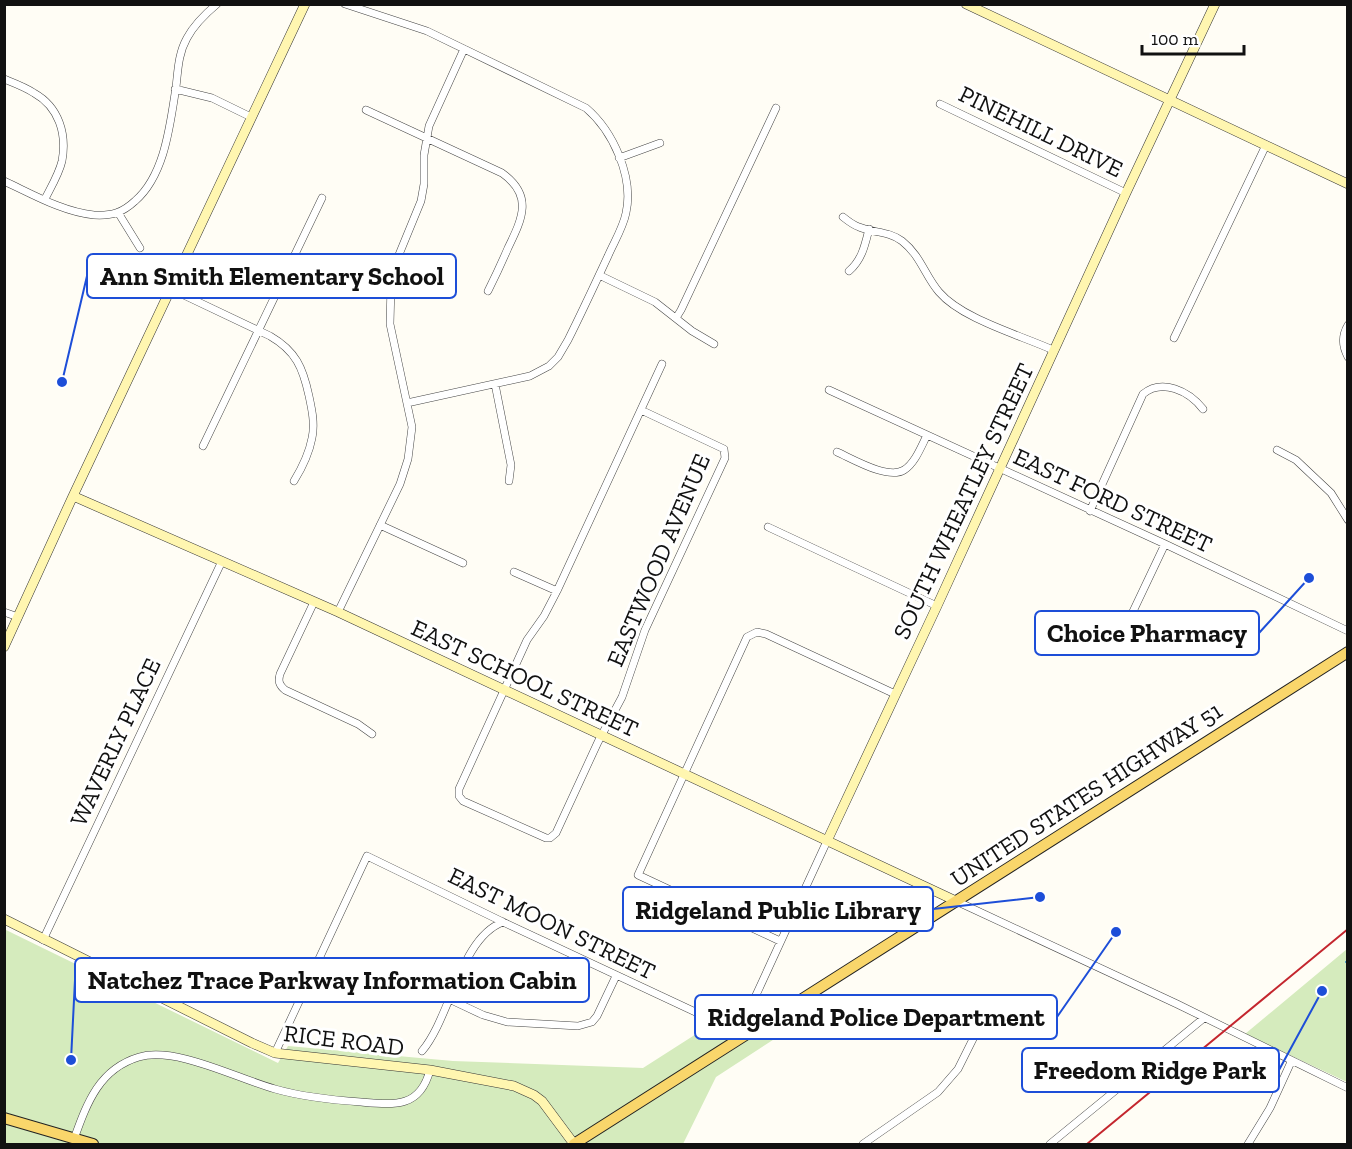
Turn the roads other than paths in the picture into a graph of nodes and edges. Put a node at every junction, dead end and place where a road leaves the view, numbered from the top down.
1 (217, 4) edge
2 (305, 4) edge
3 (345, 4) edge
4 (966, 4) edge
5 (1215, 4) edge
6 (464, 49) junction
7 (4, 79) edge
8 (175, 89) junction
9 (1170, 101) junction
10 (940, 104) dead end
11 (776, 108) dead end
12 (366, 110) dead end
13 (250, 117) junction
14 (426, 137) junction
15 (660, 142) dead end
16 (1266, 145) junction
17 (619, 158) junction
18 (4, 181) edge
19 (1347, 184) edge
20 (1126, 193) junction
21 (322, 198) dead end
22 (45, 200) junction
23 (119, 214) junction
24 (843, 217) dead end
25 (869, 229) junction
26 (140, 248) dead end
27 (849, 271) dead end
28 (599, 276) junction
29 (171, 289) junction
30 (488, 291) dead end
31 (676, 318) junction
32 (1347, 325) edge
33 (260, 331) junction
34 (1174, 338) dead end
35 (714, 344) dead end
36 (1053, 350) junction
37 (1347, 357) edge
38 (662, 364) dead end
39 (495, 384) junction
40 (829, 390) dead end
41 (407, 404) junction
42 (1203, 409) dead end
43 (641, 410) junction
44 (927, 435) junction
45 (203, 446) dead end
46 (1277, 450) dead end
47 (837, 452) dead end
48 (1000, 469) junction
49 (508, 481) dead end
50 (294, 482) dead end
51 (73, 496) junction
52 (1090, 511) junction
53 (1347, 520) edge
54 (380, 525) junction
55 (768, 528) dead end
56 (1165, 544) junction
57 (222, 561) junction
58 (463, 563) dead end
59 (514, 572) dead end
60 (557, 591) junction
61 (314, 602) junction
62 (937, 606) junction
63 (4, 612) edge
64 (338, 612) junction
65 (18, 618) junction
66 (1128, 622) dead end
67 (1347, 631) edge
68 (7, 637) edge
69 (4, 647) edge
70 (1347, 652) edge
71 (504, 690) junction
72 (895, 694) junction
73 (372, 734) dead end
74 (602, 735) junction
75 (685, 774) junction
76 (827, 841) junction
77 (956, 901) junction
78 (4, 919) edge
79 (503, 922) junction
80 (43, 940) junction
81 (780, 941) junction
82 (616, 976) junction
83 (449, 999) junction
84 (985, 1015) dead end
85 (1204, 1018) junction
86 (721, 1024) joint
87 (422, 1051) dead end
88 (275, 1053) junction
89 (1291, 1062) junction
90 (430, 1070) junction
91 (1347, 1088) edge
92 (4, 1118) edge
93 (74, 1139) junction
94 (93, 1144) edge
95 (574, 1144) edge
96 (863, 1144) edge
97 (1050, 1144) edge
98 (1248, 1144) edge

1 - 8 street
2 - 13 street
3 - 6 street
4 - 9 street
5 - 9 street, SOUTH WHEATLEY STREET
6 - 14 street
6 - 17 street
7 - 22 street
8 - 13 street
8 - 23 street
9 - 16 street
9 - 20 street, SOUTH WHEATLEY STREET
10 - 20 street, PINEHILL DRIVE
11 - 31 street
12 - 14 street
13 - 29 street
14 - 30 street
14 - 41 street
15 - 17 street
16 - 19 street
16 - 34 street
17 - 28 street
18 - 22 street
20 - 36 street, SOUTH WHEATLEY STREET
21 - 33 street
22 - 23 street
23 - 26 street
24 - 25 street
25 - 27 street
25 - 36 street
28 - 31 street
28 - 39 street
29 - 33 street
29 - 51 street
31 - 35 street
32 - 37 street
33 - 45 street
33 - 50 street
36 - 48 street, SOUTH WHEATLEY STREET
38 - 43 street
39 - 41 street
39 - 49 street
40 - 44 street, EAST FORD STREET
41 - 54 street
42 - 52 street
43 - 60 street
43 - 74 street, EASTWOOD AVENUE
44 - 47 street
44 - 48 street, EAST FORD STREET
46 - 53 street
48 - 52 street, EAST FORD STREET
48 - 62 street, SOUTH WHEATLEY STREET
51 - 57 street, EAST SCHOOL STREET
51 - 65 street
52 - 56 street, EAST FORD STREET
54 - 58 street
54 - 64 street
55 - 62 street
56 - 66 street
56 - 67 street, EAST FORD STREET
57 - 61 street, EAST SCHOOL STREET
57 - 80 street, WAVERLY PLACE
59 - 60 street
60 - 71 street
61 - 64 street, EAST SCHOOL STREET
61 - 73 street
62 - 72 street, SOUTH WHEATLEY STREET
63 - 65 street
64 - 71 street, EAST SCHOOL STREET
65 - 68 street
68 - 69 street
70 - 77 main road, UNITED STATES HIGHWAY 51
71 - 74 street, EAST SCHOOL STREET
71 - 74 street
72 - 75 street
72 - 76 street, SOUTH WHEATLEY STREET
74 - 75 street, EAST SCHOOL STREET
75 - 76 street, EAST SCHOOL STREET
75 - 81 street
76 - 77 street, EAST SCHOOL STREET
76 - 81 street, SOUTH WHEATLEY STREET
77 - 85 street
77 - 95 main road, UNITED STATES HIGHWAY 51
78 - 80 street, RICE ROAD
79 - 82 street, EAST MOON STREET
79 - 83 street
79 - 88 street, EAST MOON STREET
80 - 88 street, RICE ROAD
81 - 86 street, SOUTH WHEATLEY STREET
82 - 83 street
82 - 86 street, EAST MOON STREET
83 - 87 street
84 - 96 street
85 - 89 street
85 - 97 street
88 - 90 street, RICE ROAD
89 - 91 street
89 - 98 street
90 - 93 street
90 - 95 street, RICE ROAD
92 - 93 main road
93 - 94 main road

